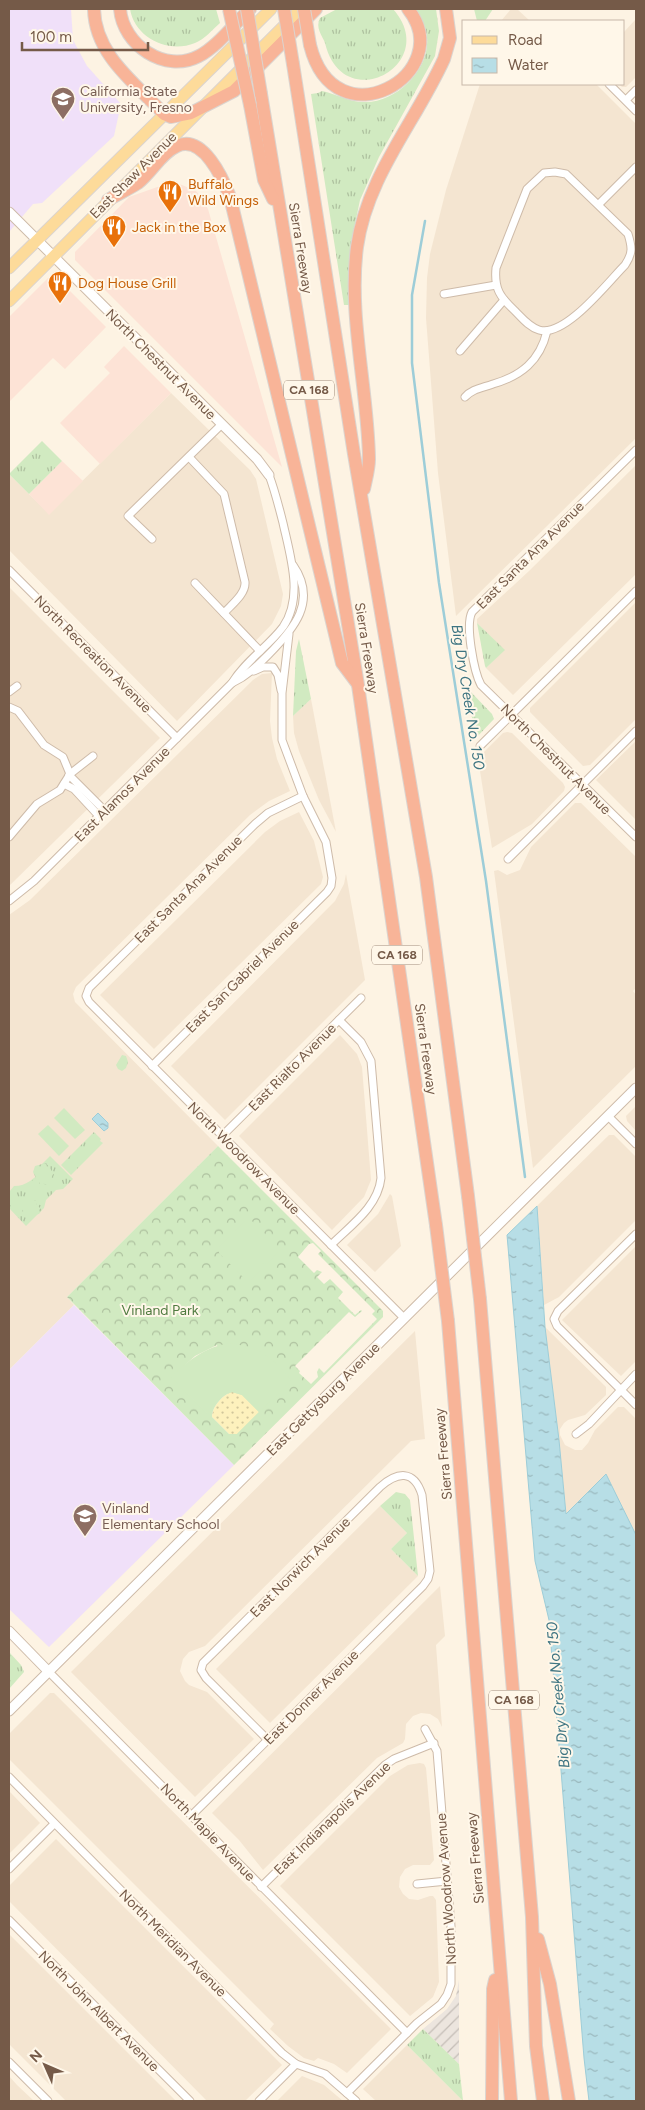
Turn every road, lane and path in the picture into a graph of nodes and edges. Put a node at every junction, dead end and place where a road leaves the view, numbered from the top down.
1 (94, 9) edge
2 (120, 9) edge
3 (229, 9) edge
4 (249, 9) edge
5 (270, 9) edge
6 (284, 9) edge
7 (302, 9) edge
8 (316, 9) edge
9 (408, 9) edge
10 (446, 9) edge
11 (610, 85) edge
12 (636, 90) edge
13 (626, 100) junction
14 (200, 109) junction
15 (636, 111) edge
16 (164, 114) junction
17 (636, 167) edge
18 (108, 200) junction
19 (599, 204) junction
20 (9, 212) edge
21 (280, 215) junction
22 (37, 240) junction
23 (53, 256) junction
24 (9, 268) edge
25 (496, 285) junction
26 (444, 294) dead end
27 (504, 300) junction
28 (9, 301) edge
29 (547, 331) junction
30 (460, 351) dead end
31 (465, 397) dead end
32 (222, 424) junction
33 (636, 450) edge
34 (189, 457) junction
35 (269, 475) joint
36 (362, 499) junction
37 (152, 539) dead end
38 (293, 565) junction
39 (9, 570) edge
40 (195, 584) dead end
41 (636, 591) edge
42 (224, 613) junction
43 (289, 634) junction
44 (260, 651) junction
45 (246, 676) junction
46 (478, 679) joint
47 (232, 683) junction
48 (358, 685) junction
49 (17, 686) dead end
50 (9, 692) edge
51 (282, 692) junction
52 (9, 707) edge
53 (512, 714) junction
54 (636, 731) edge
55 (177, 738) junction
56 (480, 746) dead end
57 (93, 756) dead end
58 (70, 775) junction
59 (64, 784) junction
60 (583, 785) junction
61 (303, 796) junction
62 (102, 813) junction
63 (9, 837) edge
64 (636, 837) edge
65 (508, 858) dead end
66 (9, 901) edge
67 (86, 996) joint
68 (361, 998) dead end
69 (339, 1020) junction
70 (152, 1066) junction
71 (636, 1088) edge
72 (608, 1116) junction
73 (222, 1136) junction
74 (636, 1144) edge
75 (636, 1234) edge
76 (331, 1245) junction
77 (404, 1318) junction
78 (636, 1374) edge
79 (622, 1390) junction
80 (636, 1405) edge
81 (576, 1434) dead end
82 (408, 1476) joint
83 (9, 1631) edge
84 (48, 1671) junction
85 (9, 1710) edge
86 (425, 1729) dead end
87 (268, 1740) junction
88 (434, 1743) junction
89 (9, 1778) edge
90 (192, 1815) junction
91 (54, 1824) junction
92 (9, 1869) edge
93 (447, 1881) junction
94 (417, 1884) dead end
95 (261, 1887) junction
96 (532, 1917) junction
97 (9, 1920) edge
98 (498, 1963) junction
99 (407, 2033) junction
100 (9, 2062) edge
101 (296, 2064) junction
102 (347, 2093) junction
103 (48, 2101) edge
104 (190, 2101) edge
105 (259, 2101) edge
106 (356, 2101) edge
107 (492, 2101) edge
108 (511, 2101) edge
109 (543, 2101) edge
110 (569, 2101) edge

1 - 16 highway
2 - 4 highway
3 - 21 highway, bridge
4 - 21 highway, Sierra Freeway / CA 168, bridge
5 - 16 main road, East Shaw Avenue
6 - 36 highway, Sierra Freeway / CA 168, bridge
7 - 9 highway, bridge
7 - 14 main road, East Shaw Avenue
8 - 14 highway
10 - 36 highway
11 - 13 street
12 - 13 street
13 - 15 street
14 - 16 highway
14 - 18 main road, East Shaw Avenue
16 - 22 main road, East Shaw Avenue
17 - 19 street
18 - 23 main road, East Shaw Avenue
18 - 48 highway
19 - 25 street
19 - 29 street
20 - 22 street, North Chestnut Avenue
21 - 48 highway, Sierra Freeway / CA 168
22 - 23 street, North Chestnut Avenue
22 - 24 main road, East Shaw Avenue
23 - 28 main road, East Shaw Avenue
23 - 32 street, North Chestnut Avenue
25 - 26 street
25 - 27 street
27 - 29 street
27 - 30 street
29 - 31 street
32 - 34 street
32 - 35 street, North Chestnut Avenue
33 - 46 street, East Santa Ana Avenue
34 - 37 street
34 - 42 street
35 - 38 street
36 - 96 highway, Sierra Freeway / CA 168, bridge
38 - 43 street
38 - 44 street
39 - 55 street, North Recreation Avenue
40 - 42 street
41 - 53 street
42 - 44 street
43 - 45 street
43 - 51 street
44 - 47 street
45 - 47 street
45 - 51 street
46 - 53 street, North Chestnut Avenue
47 - 55 street, East Alamos Avenue
48 - 98 highway, Sierra Freeway / CA 168, bridge
49 - 50 street
51 - 61 street
52 - 58 street
53 - 56 street
53 - 60 street, North Chestnut Avenue
54 - 60 street
55 - 62 street, East Alamos Avenue
57 - 58 street
58 - 59 street
58 - 62 street
59 - 62 street
59 - 63 street
60 - 64 street, North Chestnut Avenue
60 - 65 street
61 - 67 street, East Santa Ana Avenue
61 - 70 street, East San Gabriel Avenue
62 - 66 street, East Alamos Avenue
67 - 70 street, North Woodrow Avenue
68 - 69 street, East Rialto Avenue
69 - 73 street, East Rialto Avenue
69 - 76 street
70 - 73 street, North Woodrow Avenue
71 - 72 street, East Gettysburg Avenue
72 - 74 street
72 - 77 street, East Gettysburg Avenue
73 - 76 street, North Woodrow Avenue
75 - 79 street
76 - 77 street, North Woodrow Avenue
77 - 84 street, East Gettysburg Avenue
78 - 79 street
79 - 80 street
79 - 81 street
82 - 87 street, East Donner Avenue
82 - 87 street, East Norwich Avenue
83 - 84 street, North Maple Avenue
84 - 85 street, East Gettysburg Avenue
84 - 90 street, North Maple Avenue
86 - 88 street, North Woodrow Avenue
87 - 90 street, East Donner Avenue
88 - 93 street, North Woodrow Avenue
88 - 95 street, East Indianapolis Avenue
89 - 91 street, North Meridian Avenue
90 - 95 street, North Maple Avenue
91 - 92 street
91 - 101 street, North Meridian Avenue
93 - 94 street
93 - 99 street, North Woodrow Avenue
95 - 99 street, North Maple Avenue
96 - 109 highway, Sierra Freeway / CA 168
96 - 110 highway
97 - 104 street, North John Albert Avenue
98 - 107 highway
98 - 108 highway, Sierra Freeway / CA 168
99 - 102 street, North Woodrow Avenue
100 - 103 street
101 - 102 street, North Meridian Avenue
101 - 105 street
102 - 106 street, North Meridian Avenue

